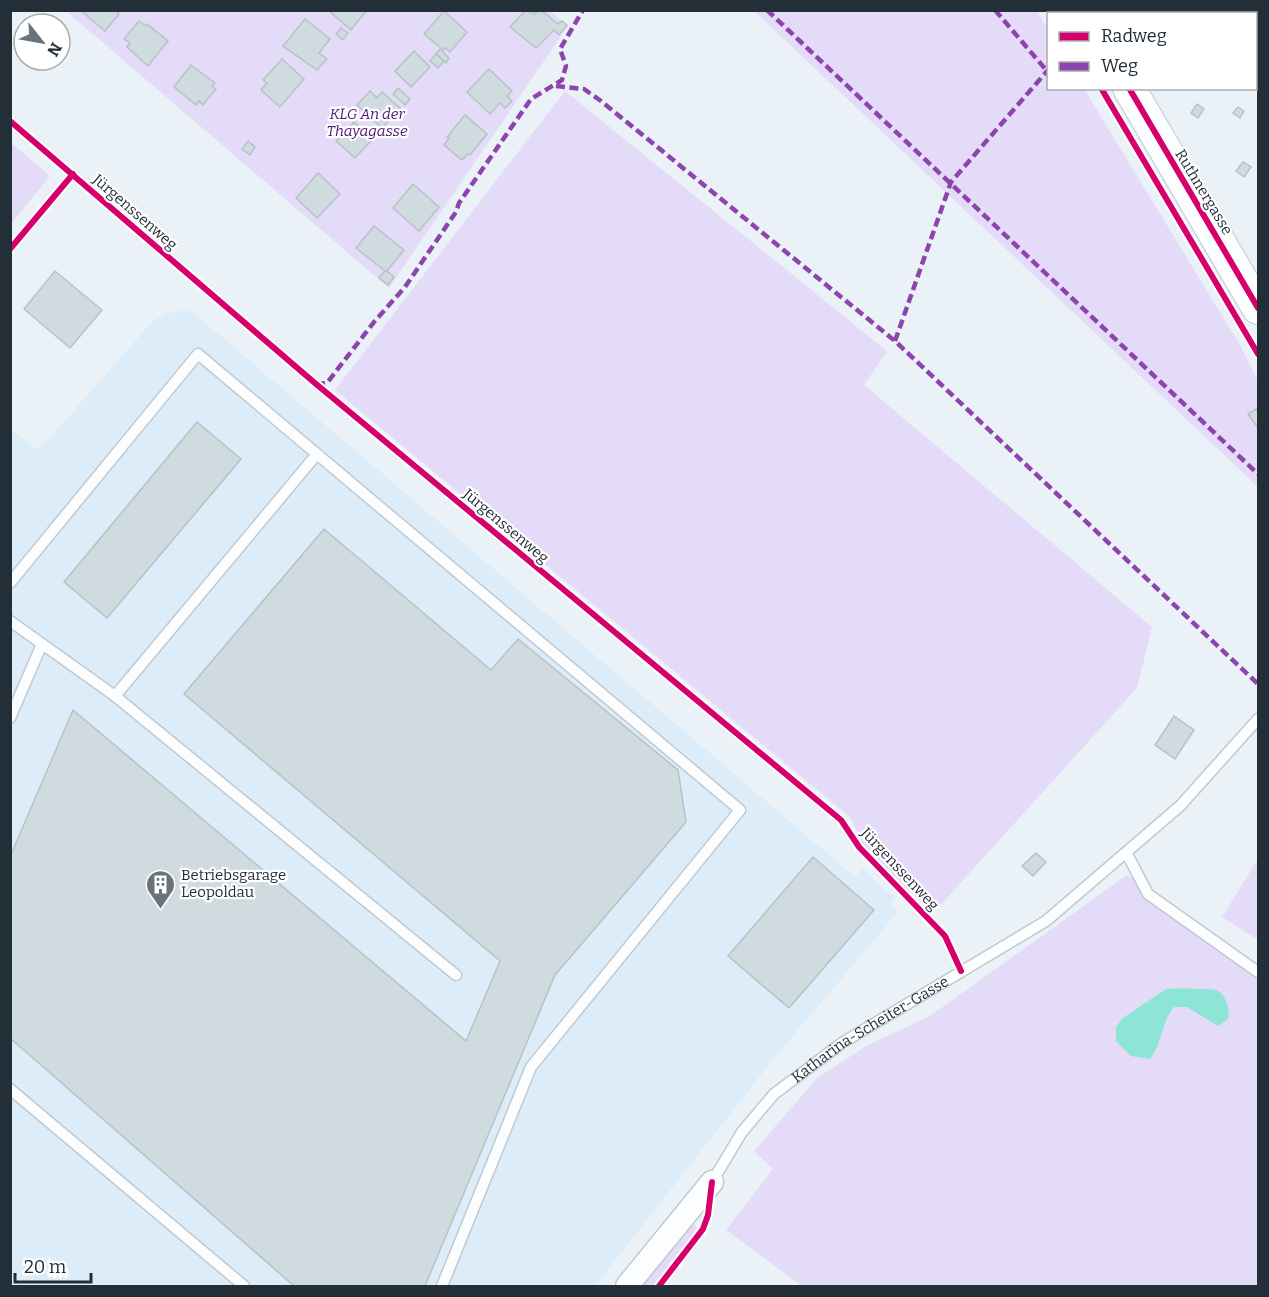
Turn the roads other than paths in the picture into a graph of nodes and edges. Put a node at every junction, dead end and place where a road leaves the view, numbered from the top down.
1 (1130, 90) edge
2 (1258, 308) edge
3 (316, 454) junction
4 (10, 583) edge
5 (10, 621) edge
6 (42, 644) junction
7 (115, 696) junction
8 (10, 718) edge
9 (1258, 719) edge
10 (1127, 854) junction
11 (1258, 972) edge
12 (456, 975) dead end
13 (10, 1089) edge
14 (712, 1182) joint
15 (244, 1287) edge
16 (442, 1287) edge
17 (627, 1287) edge

1 - 2 street, Ruthnergasse
3 - 4 lane
3 - 7 lane
3 - 16 lane
5 - 6 lane
6 - 7 lane
6 - 8 lane
7 - 12 lane
9 - 10 lane, Katharina-Scheiter-Gasse
10 - 11 lane
10 - 14 lane, Katharina-Scheiter-Gasse
13 - 15 lane
14 - 17 street, Katharina-Scheiter-Gasse

